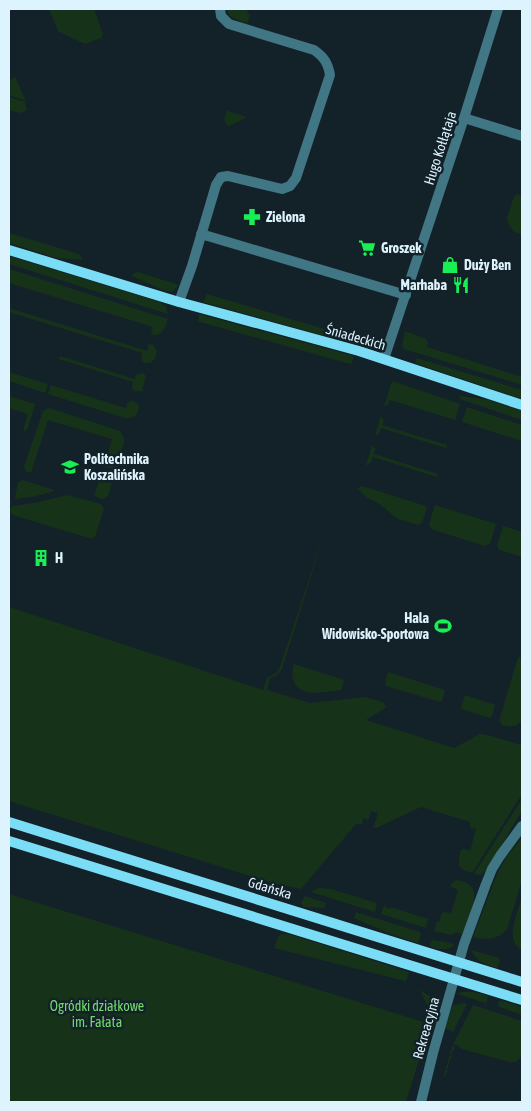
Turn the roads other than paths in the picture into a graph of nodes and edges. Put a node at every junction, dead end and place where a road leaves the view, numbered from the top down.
1 (220, 9) edge
2 (498, 9) edge
3 (464, 118) junction
4 (522, 136) edge
5 (201, 234) junction
6 (9, 250) edge
7 (406, 295) junction
8 (179, 302) junction
9 (384, 359) junction
10 (522, 405) edge
11 (9, 822) edge
12 (522, 826) edge
13 (9, 841) edge
14 (459, 962) junction
15 (454, 979) junction
16 (522, 982) edge
17 (522, 1000) edge
18 (421, 1102) edge

1 - 5 street
2 - 3 street, Hugo Kołłątaja
3 - 4 street
3 - 7 street, Hugo Kołłątaja
5 - 7 street
5 - 8 street
6 - 8 main road, Śniadeckich
7 - 9 street, Hugo Kołłątaja
8 - 9 main road, Śniadeckich
9 - 10 main road, Śniadeckich
11 - 14 main road, Gdańska
12 - 14 street, Rekreacyjna
13 - 15 main road
14 - 15 street, Rekreacyjna
14 - 16 main road, Gdańska
15 - 17 main road
15 - 18 street, Rekreacyjna

